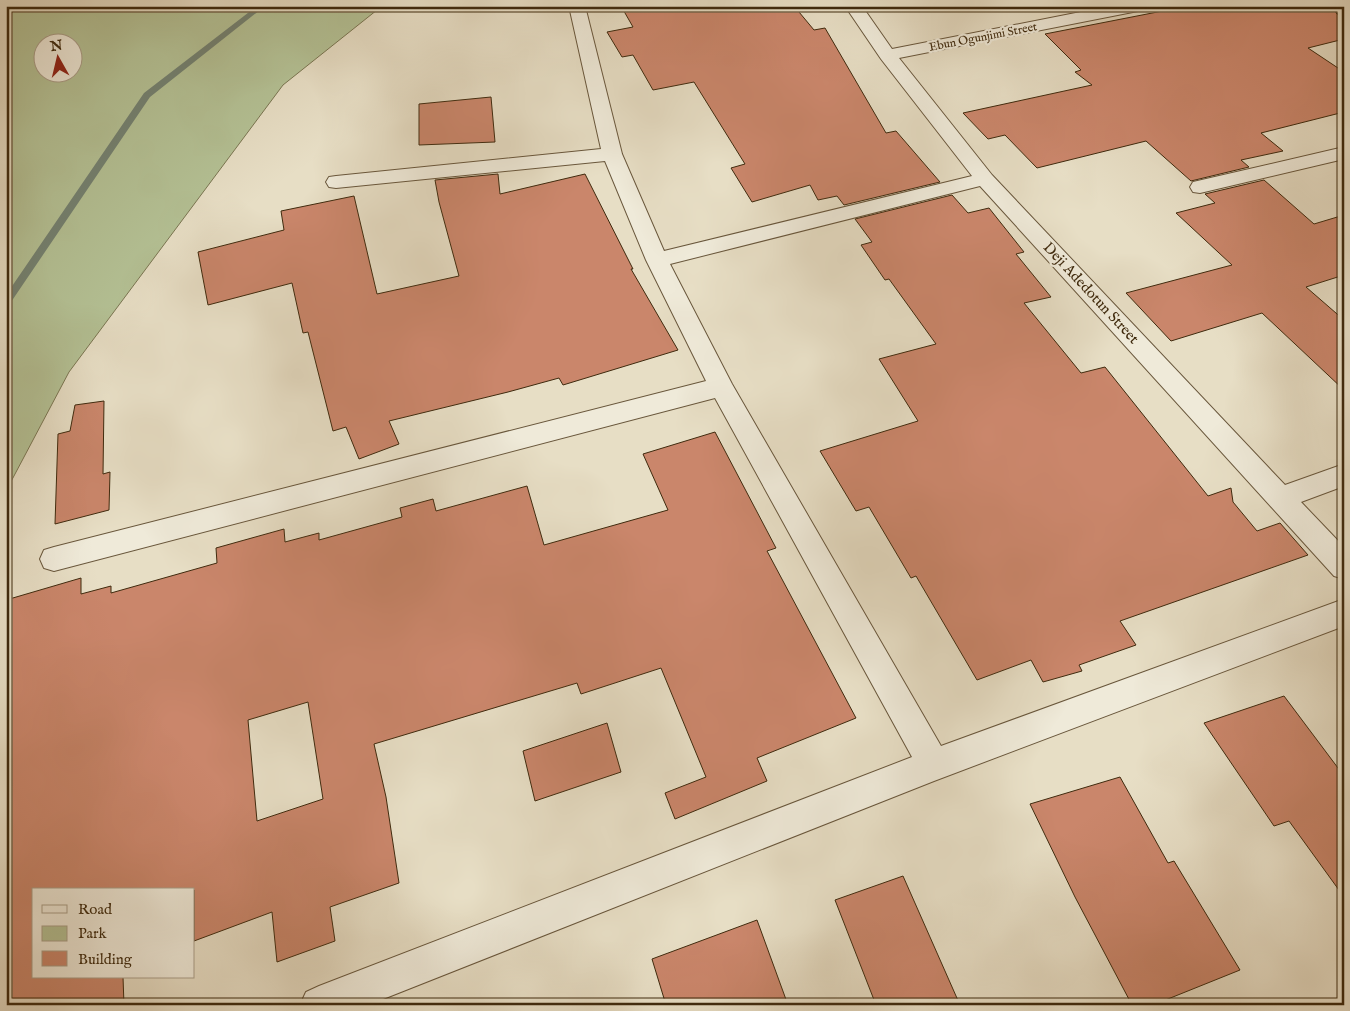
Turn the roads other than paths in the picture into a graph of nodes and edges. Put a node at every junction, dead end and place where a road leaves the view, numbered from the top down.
1 (577, 6) edge
2 (853, 6) edge
3 (1138, 6) edge
4 (1340, 6) edge
5 (1344, 9) edge
6 (887, 55) junction
7 (1344, 153) edge
8 (612, 154) junction
9 (985, 179) junction
10 (336, 182) dead end
11 (1200, 187) dead end
12 (657, 260) junction
13 (721, 387) junction
14 (1344, 476) edge
15 (1281, 498) junction
16 (54, 559) dead end
17 (1344, 566) edge
18 (1344, 612) edge
19 (934, 765) junction
20 (319, 1005) edge

1 - 8 street
2 - 6 street, Deji Adedotun Street
3 - 6 street, Ebun Ogunjimi Street
4 - 5 street
6 - 9 street, Deji Adedotun Street
7 - 11 street
8 - 10 street
8 - 12 street
9 - 12 street
9 - 15 street, Deji Adedotun Street
12 - 13 street
13 - 16 street
13 - 19 street
14 - 15 street
15 - 17 street, Deji Adedotun Street
18 - 19 street
19 - 20 street

